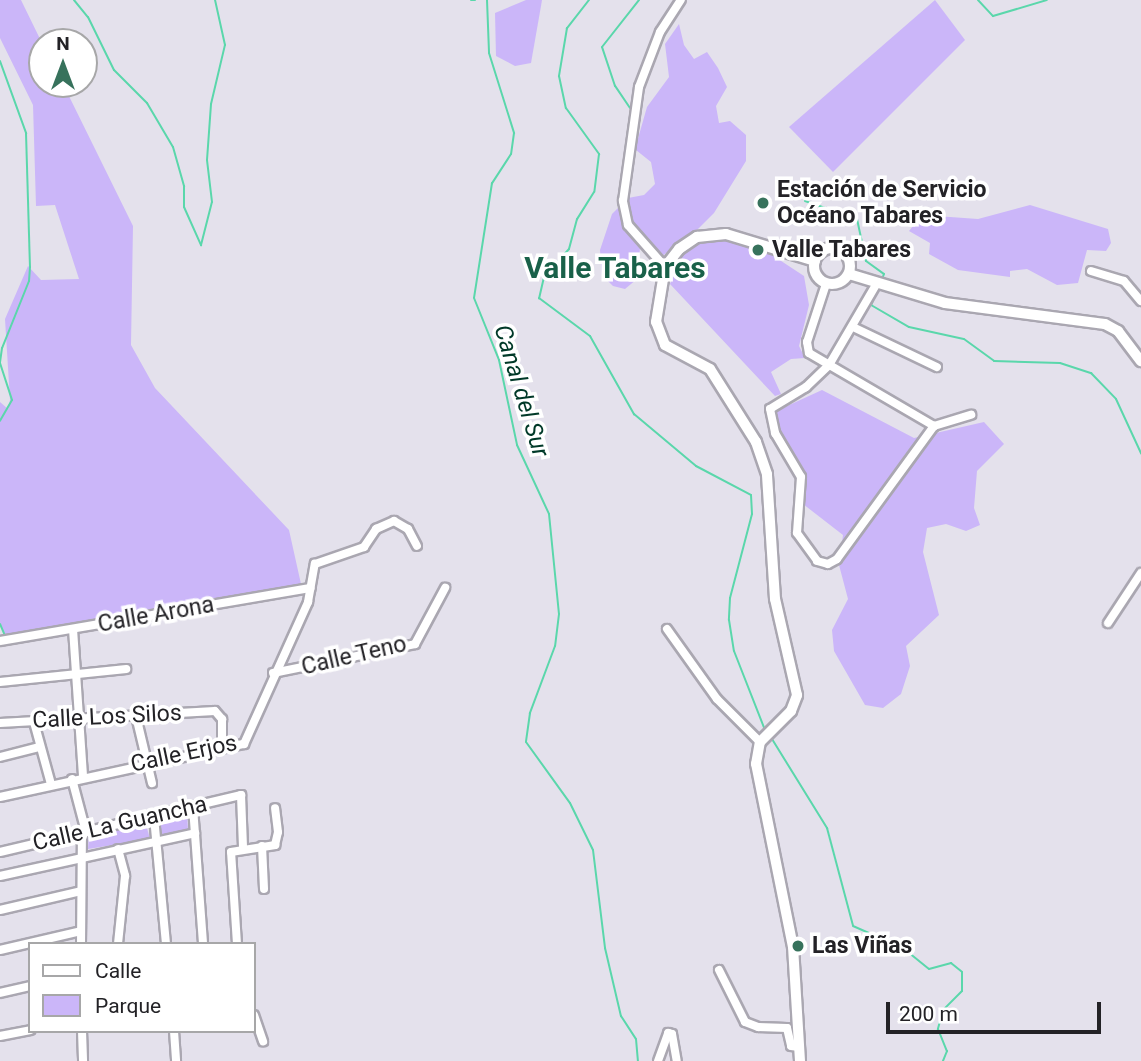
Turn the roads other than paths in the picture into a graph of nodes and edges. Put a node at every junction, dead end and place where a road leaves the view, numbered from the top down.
1 (681, 0) edge
2 (815, 261) junction
3 (665, 267) junction
4 (1091, 271) dead end
5 (849, 274) junction
6 (877, 283) junction
7 (826, 284) junction
8 (1141, 301) edge
9 (853, 327) junction
10 (1141, 361) edge
11 (829, 365) junction
12 (937, 367) dead end
13 (971, 415) dead end
14 (934, 426) junction
15 (417, 546) dead end
16 (1141, 573) edge
17 (312, 588) junction
18 (445, 588) dead end
19 (1108, 623) dead end
20 (73, 629) junction
21 (667, 629) dead end
22 (0, 641) edge
23 (126, 669) dead end
24 (273, 673) junction
25 (76, 676) junction
26 (0, 682) edge
27 (136, 716) junction
28 (80, 720) junction
29 (34, 722) junction
30 (0, 723) edge
31 (761, 742) junction
32 (222, 746) junction
33 (39, 747) junction
34 (0, 757) edge
35 (147, 763) junction
36 (83, 776) junction
37 (72, 779) junction
38 (152, 783) dead end
39 (51, 784) junction
40 (0, 797) edge
41 (193, 807) junction
42 (275, 808) dead end
43 (155, 817) junction
44 (84, 832) junction
45 (195, 833) junction
46 (157, 841) junction
47 (262, 846) junction
48 (243, 848) junction
49 (118, 849) junction
50 (0, 852) edge
51 (81, 858) junction
52 (0, 876) edge
53 (264, 889) dead end
54 (81, 891) junction
55 (0, 910) edge
56 (81, 931) junction
57 (34, 942) edge
58 (82, 942) edge
59 (118, 942) edge
60 (166, 942) edge
61 (203, 942) edge
62 (238, 942) edge
63 (28, 943) edge
64 (0, 950) edge
65 (719, 970) dead end
66 (28, 986) edge
67 (0, 993) edge
68 (256, 1021) edge
69 (28, 1030) edge
70 (82, 1033) edge
71 (174, 1033) edge
72 (0, 1035) edge
73 (263, 1041) dead end
74 (799, 1047) junction
75 (83, 1061) edge
76 (176, 1061) edge
77 (658, 1061) edge
78 (677, 1061) edge
79 (800, 1061) edge

1 - 3 street
2 - 3 main road
2 - 5 main road
2 - 7 main road
3 - 31 main road
4 - 8 street
5 - 6 main road
5 - 7 main road
6 - 9 street
6 - 10 main road
7 - 11 street
9 - 11 street
9 - 12 street
11 - 14 street
11 - 14 street
13 - 14 street
15 - 17 street, Calle Erjos
16 - 19 street
17 - 20 street, Calle Arona
17 - 24 street, Calle Erjos
18 - 24 street, Calle Teno
20 - 22 street, Calle Arona
20 - 25 street
21 - 31 street
23 - 25 street
24 - 32 street, Calle Erjos
25 - 26 street
25 - 28 street
27 - 28 street, Calle Los Silos
27 - 32 street, Calle Los Silos
27 - 35 street
28 - 29 street, Calle Los Silos
28 - 36 street
29 - 30 street, Calle Los Silos
29 - 33 street
31 - 74 main road
32 - 35 street, Calle Erjos
33 - 34 street
33 - 39 street
35 - 36 street, Calle Erjos
35 - 38 street
36 - 37 street, Calle Erjos
37 - 39 street, Calle Erjos
37 - 44 street
39 - 40 street, Calle Erjos
41 - 43 street, Calle La Guancha
41 - 45 street
41 - 48 street, Calle La Guancha
42 - 47 street
43 - 44 street, Calle La Guancha
43 - 46 street
44 - 50 street, Calle La Guancha
44 - 51 street
45 - 46 street
45 - 61 street
46 - 49 street
46 - 60 street
47 - 48 street
47 - 53 street
48 - 62 street
49 - 51 street
49 - 59 street
51 - 52 street
51 - 54 street
54 - 55 street
54 - 56 street
56 - 57 street
56 - 58 street
63 - 64 street
65 - 74 street
66 - 67 street
68 - 73 street
69 - 72 street
70 - 75 street
71 - 76 street
74 - 79 main road
77 - 78 street

